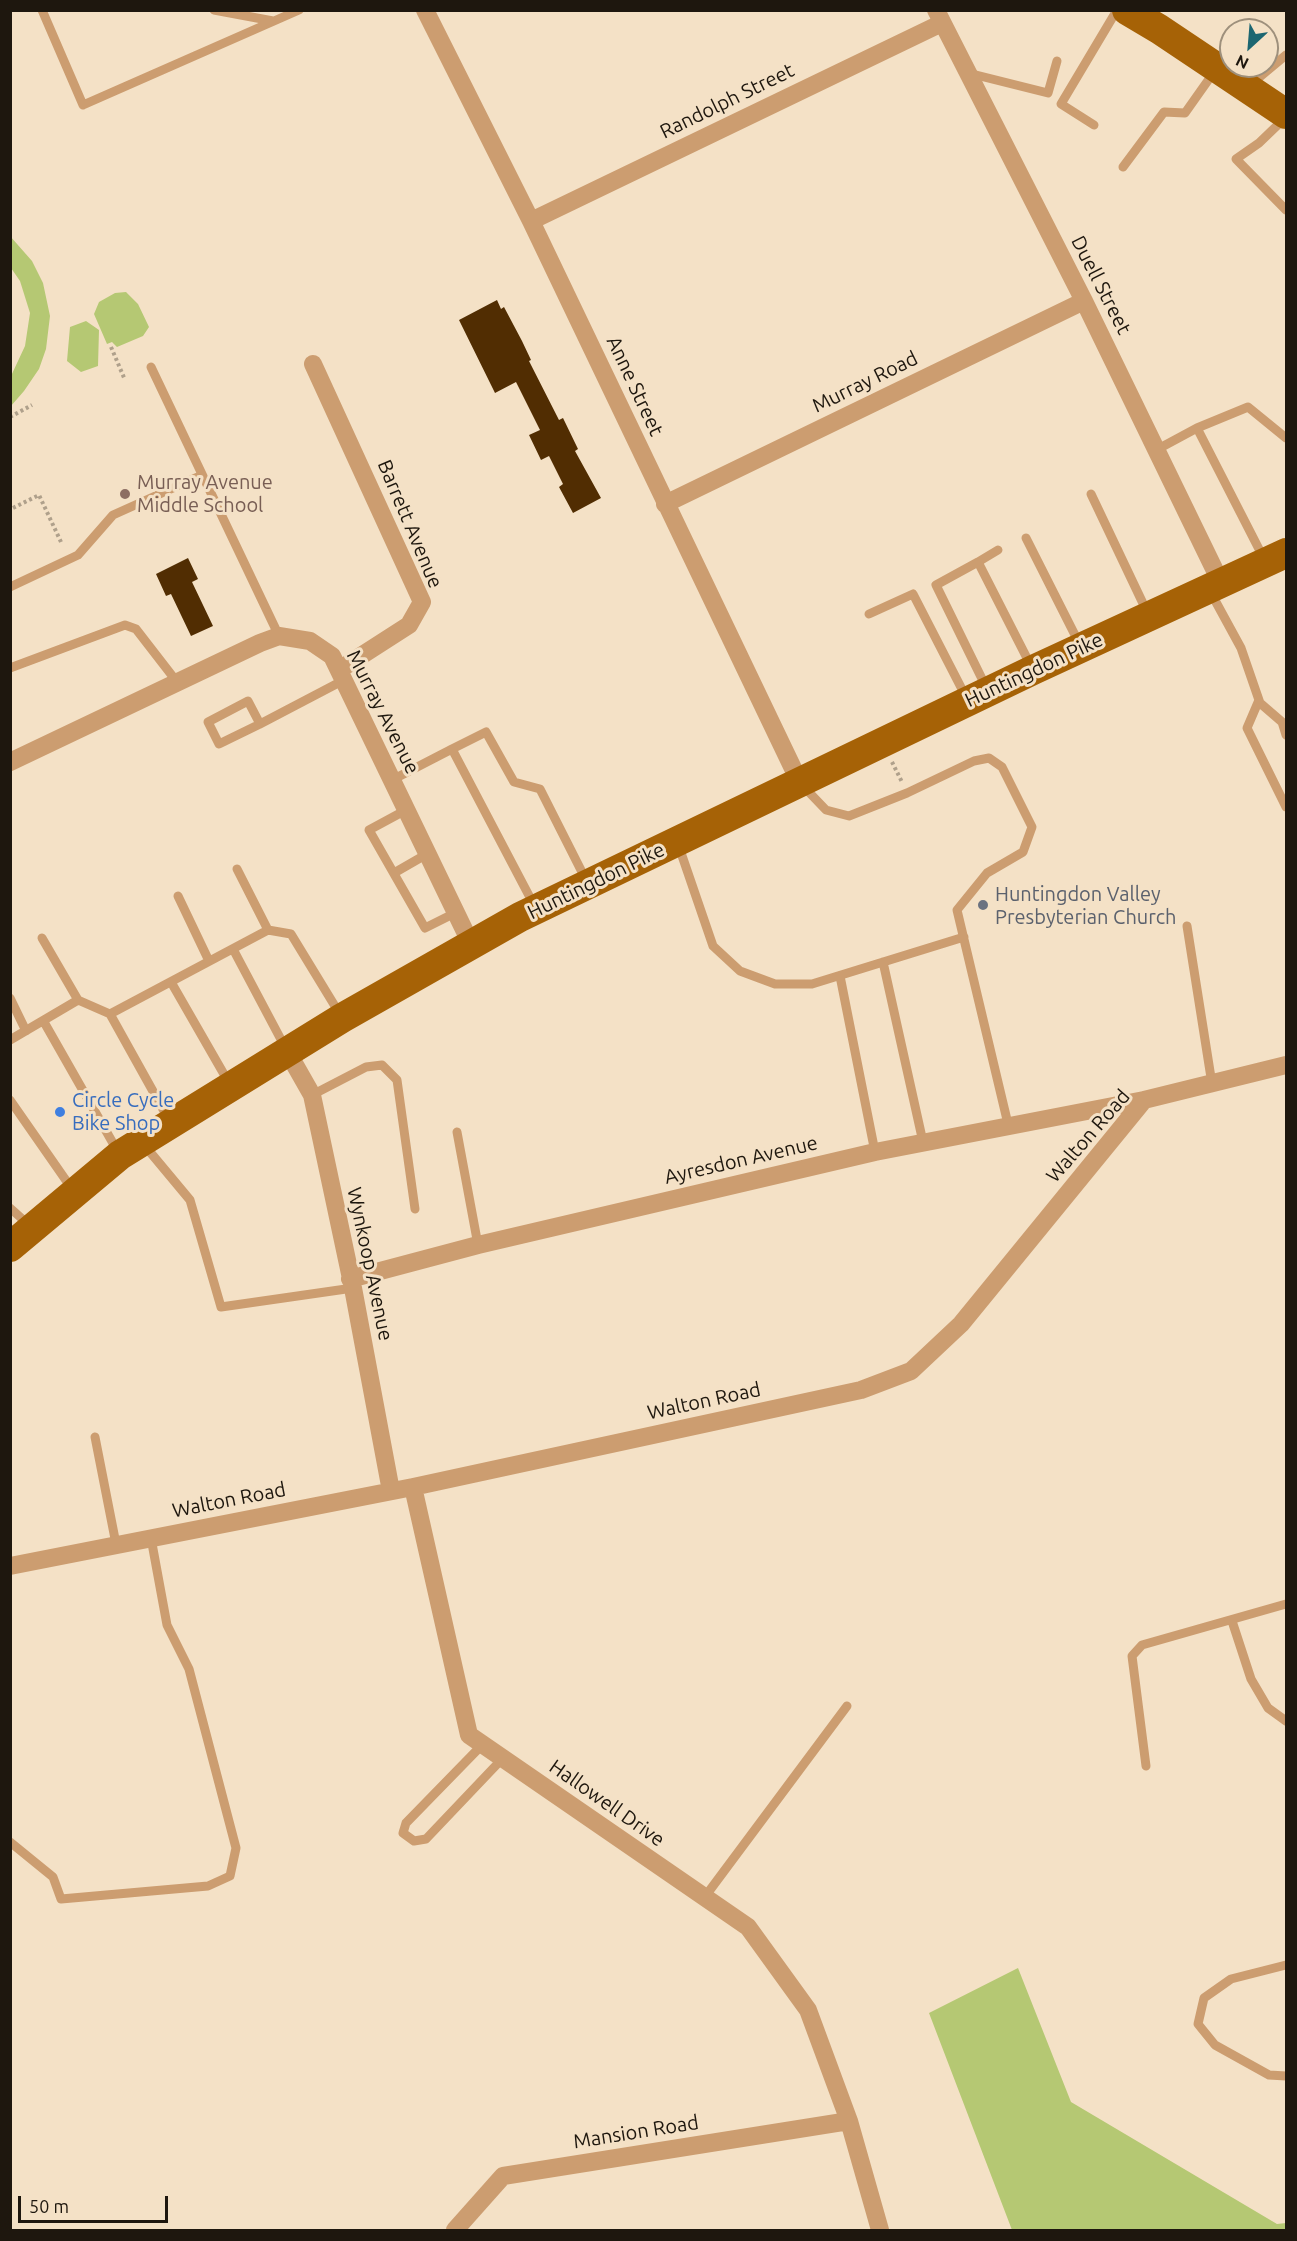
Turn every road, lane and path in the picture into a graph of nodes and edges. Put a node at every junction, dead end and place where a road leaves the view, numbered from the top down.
1 (42, 10) edge
2 (214, 10) edge
3 (299, 10) edge
4 (425, 10) edge
5 (1117, 10) edge
6 (1127, 10) edge
7 (939, 17) edge
8 (274, 21) junction
9 (1287, 55) edge
10 (1057, 61) dead end
11 (1217, 67) junction
12 (968, 73) junction
13 (1246, 89) junction
14 (1285, 122) edge
15 (1094, 125) dead end
16 (1123, 167) dead end
17 (1287, 210) edge
18 (531, 221) junction
19 (1084, 301) junction
20 (111, 347) dead end
21 (313, 364) dead end
22 (151, 367) dead end
23 (124, 380) dead end
24 (32, 405) dead end
25 (11, 416) edge
26 (1197, 428) junction
27 (1287, 438) edge
28 (1158, 449) junction
29 (202, 475) junction
30 (1091, 494) dead end
31 (665, 504) junction
32 (13, 508) dead end
33 (1287, 535) edge
34 (1026, 538) dead end
35 (61, 542) dead end
36 (998, 550) dead end
37 (1274, 553) edge
38 (978, 562) junction
39 (1214, 586) junction
40 (10, 587) edge
41 (869, 614) dead end
42 (1149, 616) junction
43 (279, 636) junction
44 (1081, 648) junction
45 (10, 668) edge
46 (1033, 670) junction
47 (341, 675) junction
48 (177, 682) junction
49 (978, 696) junction
50 (1259, 700) junction
51 (260, 724) junction
52 (1287, 735) edge
53 (452, 749) junction
54 (892, 761) dead end
55 (10, 762) edge
56 (392, 780) junction
57 (800, 783) junction
58 (907, 793) junction
59 (1287, 807) edge
60 (406, 810) junction
61 (678, 841) junction
62 (427, 854) junction
63 (237, 869) dead end
64 (394, 873) junction
65 (588, 884) junction
66 (178, 896) dead end
67 (536, 909) junction
68 (455, 913) junction
69 (1187, 926) dead end
70 (268, 930) junction
71 (964, 936) junction
72 (42, 938) dead end
73 (471, 944) junction
74 (233, 949) junction
75 (209, 962) junction
76 (883, 962) junction
77 (840, 976) junction
78 (171, 982) junction
79 (10, 998) edge
80 (78, 1000) junction
81 (110, 1014) junction
82 (342, 1018) junction
83 (44, 1022) junction
84 (26, 1031) junction
85 (10, 1040) edge
86 (287, 1051) junction
87 (1287, 1065) edge
88 (1212, 1084) junction
89 (230, 1085) junction
90 (312, 1095) junction
91 (10, 1100) edge
92 (1144, 1101) junction
93 (170, 1122) junction
94 (1008, 1124) junction
95 (457, 1132) dead end
96 (922, 1142) junction
97 (131, 1148) junction
98 (875, 1152) junction
99 (74, 1192) junction
100 (10, 1208) edge
101 (415, 1209) dead end
102 (21, 1238) edge
103 (478, 1245) junction
104 (352, 1284) junction
105 (95, 1437) dead end
106 (413, 1487) junction
107 (391, 1491) junction
108 (151, 1538) junction
109 (116, 1544) junction
110 (10, 1566) edge
111 (1287, 1604) edge
112 (1232, 1621) junction
113 (847, 1706) dead end
114 (1287, 1721) edge
115 (483, 1744) junction
116 (503, 1758) junction
117 (1146, 1766) dead end
118 (10, 1842) edge
119 (704, 1898) junction
120 (1287, 1965) edge
121 (1287, 2076) edge
122 (849, 2121) junction
123 (455, 2230) edge
124 (880, 2230) edge

1 - 8 lane
2 - 8 lane
3 - 8 lane
4 - 18 street, Anne Street
5 - 15 lane
6 - 11 main road
7 - 12 street, Duell Street
7 - 18 street, Randolph Street
9 - 13 lane
10 - 12 lane
11 - 13 main road
11 - 16 lane
12 - 19 street, Duell Street
13 - 14 main road
14 - 17 lane
18 - 31 street, Anne Street
19 - 28 street, Duell Street
19 - 31 street, Murray Road
20 - 23 path
21 - 47 street, Barrett Avenue
22 - 29 lane
24 - 25 path
26 - 27 lane
26 - 28 lane
26 - 37 lane
28 - 39 street, Duell Street
29 - 40 lane
29 - 43 lane
30 - 42 lane
31 - 57 street, Anne Street
32 - 35 path
33 - 37 main road, Huntingdon Pike
34 - 44 lane
36 - 38 lane
37 - 39 main road, Huntingdon Pike
38 - 46 lane
38 - 49 lane
39 - 42 main road, Huntingdon Pike
39 - 50 lane
41 - 49 lane
42 - 44 main road, Huntingdon Pike
43 - 47 street, Murray Avenue
43 - 48 street
44 - 46 main road, Huntingdon Pike
45 - 48 lane
46 - 49 main road, Huntingdon Pike
47 - 51 lane
47 - 56 street, Murray Avenue
48 - 55 street
49 - 57 main road, Huntingdon Pike
50 - 52 lane
50 - 59 lane
51 - 51 lane
53 - 56 lane
53 - 65 lane
53 - 67 lane
54 - 58 path
56 - 60 street, Murray Avenue
57 - 58 lane
57 - 61 main road, Huntingdon Pike
58 - 71 lane
60 - 62 street, Murray Avenue
60 - 64 lane
61 - 65 main road, Huntingdon Pike
61 - 77 lane
62 - 64 lane
62 - 68 street, Murray Avenue
63 - 70 lane
64 - 68 lane
65 - 67 main road, Huntingdon Pike
66 - 75 lane
67 - 73 main road, Huntingdon Pike
68 - 73 street, Murray Avenue
69 - 88 lane
70 - 74 lane
70 - 82 lane
71 - 76 lane
71 - 94 lane
72 - 80 lane
73 - 82 main road, Huntingdon Pike
74 - 75 lane
74 - 86 lane
75 - 78 lane
76 - 77 lane
76 - 96 lane
77 - 98 lane
78 - 81 lane
78 - 89 lane
79 - 84 lane
80 - 81 lane
80 - 83 lane
81 - 93 lane
82 - 86 main road, Huntingdon Pike
83 - 84 lane
83 - 97 lane
84 - 85 lane
86 - 89 main road, Huntingdon Pike
86 - 90 street, Wynkoop Avenue
87 - 88 street, Walton Road
88 - 92 street, Walton Road
89 - 93 main road, Huntingdon Pike
90 - 101 lane
90 - 104 street, Wynkoop Avenue
91 - 99 lane
92 - 94 street, Ayresdon Avenue
92 - 106 street, Walton Road
93 - 97 main road, Huntingdon Pike
94 - 96 street, Ayresdon Avenue
95 - 103 lane
96 - 98 street, Ayresdon Avenue
97 - 99 main road, Huntingdon Pike
97 - 104 lane
98 - 103 street, Ayresdon Avenue
99 - 102 main road, Huntingdon Pike
100 - 102 lane
103 - 104 street, Ayresdon Avenue
104 - 107 street, Wynkoop Avenue
105 - 109 lane
106 - 107 street, Walton Road
106 - 115 street, Hallowell Drive
107 - 108 street, Walton Road
108 - 109 street, Walton Road
108 - 118 lane
109 - 110 street, Walton Road
111 - 112 lane
112 - 114 lane
112 - 117 lane
113 - 119 lane
115 - 116 street, Hallowell Drive
115 - 116 lane
116 - 119 street, Hallowell Drive
119 - 122 street, Hallowell Drive
120 - 121 lane
122 - 123 street, Mansion Road
122 - 124 street, Hallowell Drive

